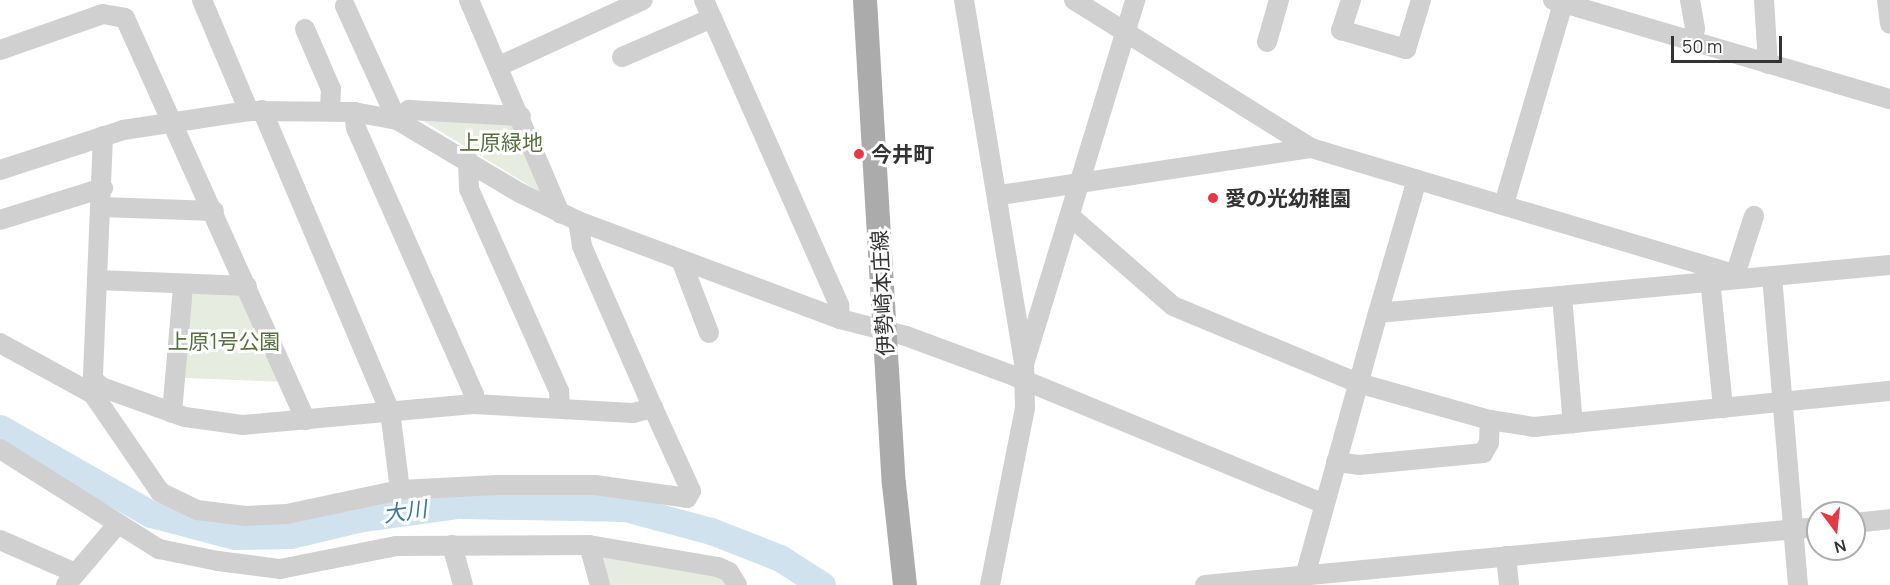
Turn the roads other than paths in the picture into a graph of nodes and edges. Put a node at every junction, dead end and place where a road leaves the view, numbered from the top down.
1 (202, 0) edge
2 (469, 0) edge
3 (643, 0) edge
4 (704, 0) edge
5 (865, 0) edge
6 (964, 0) edge
7 (1074, 0) edge
8 (1135, 0) edge
9 (1279, 0) edge
10 (1351, 0) edge
11 (1421, 0) edge
12 (1690, 0) edge
13 (1764, 0) edge
14 (1887, 0) edge
15 (1563, 2) edge
16 (345, 6) dead end
17 (112, 7) edge
18 (712, 18) junction
19 (1890, 24) edge
20 (304, 29) dead end
21 (1126, 33) junction
22 (1690, 41) junction
23 (1267, 42) dead end
24 (0, 50) edge
25 (622, 57) dead end
26 (1768, 64) junction
27 (499, 66) junction
28 (1890, 99) edge
29 (256, 110) junction
30 (330, 110) junction
31 (354, 112) junction
32 (521, 116) junction
33 (397, 120) junction
34 (173, 123) junction
35 (103, 136) junction
36 (1311, 148) junction
37 (468, 160) junction
38 (0, 170) edge
39 (1417, 180) junction
40 (1081, 182) junction
41 (999, 195) junction
42 (102, 197) junction
43 (1504, 204) junction
44 (214, 211) junction
45 (560, 213) junction
46 (1754, 216) dead end
47 (1071, 217) junction
48 (0, 220) edge
49 (578, 221) junction
50 (681, 260) junction
51 (1890, 265) edge
52 (1737, 275) junction
53 (1772, 276) junction
54 (98, 279) junction
55 (1710, 279) junction
56 (183, 286) junction
57 (248, 286) junction
58 (1562, 296) junction
59 (1378, 313) junction
60 (840, 319) junction
61 (884, 331) junction
62 (709, 333) dead end
63 (0, 343) edge
64 (1024, 373) junction
65 (1358, 383) junction
66 (97, 390) junction
67 (1890, 391) edge
68 (1784, 400) junction
69 (473, 404) junction
70 (560, 406) junction
71 (653, 408) junction
72 (1723, 408) junction
73 (390, 411) junction
74 (172, 413) junction
75 (306, 420) junction
76 (1490, 420) junction
77 (1574, 423) junction
78 (0, 449) edge
79 (1336, 462) junction
80 (400, 490) junction
81 (1322, 503) junction
82 (1890, 519) edge
83 (1866, 522) edge
84 (116, 526) junction
85 (1806, 529) edge
86 (1795, 530) junction
87 (0, 540) edge
88 (452, 545) junction
89 (590, 545) junction
90 (1506, 556) junction
91 (1305, 576) junction
92 (276, 577) edge
93 (71, 579) edge
94 (463, 585) edge
95 (600, 585) edge
96 (737, 585) edge
97 (906, 585) edge
98 (990, 585) edge
99 (1205, 585) edge
100 (1509, 585) edge
101 (1798, 585) edge

1 - 29 street
2 - 27 street
3 - 27 street
4 - 18 street
5 - 61 main road, 伊勢崎本庄線
6 - 41 street
7 - 21 street
8 - 21 street
9 - 23 street
10 - 11 street
12 - 22 street
13 - 26 street
14 - 19 street
15 - 22 street
15 - 43 street
16 - 33 street
17 - 24 street
17 - 34 street
18 - 25 street
18 - 60 street
20 - 30 street
21 - 36 street
21 - 40 street
22 - 26 street
26 - 28 street
27 - 32 street
29 - 30 street
29 - 34 street
29 - 73 street
30 - 31 street
31 - 33 street
31 - 69 street
32 - 33 street
32 - 45 street
33 - 37 street
34 - 35 street
34 - 44 street
35 - 38 street
35 - 42 street
36 - 39 street
36 - 40 street
37 - 45 street
37 - 70 street
39 - 43 street
39 - 59 street
40 - 41 street
40 - 47 street
41 - 64 street
42 - 44 street
42 - 48 street
42 - 54 street
43 - 52 street
44 - 57 street
45 - 49 street
46 - 52 street
47 - 64 street
47 - 65 street
49 - 50 street
49 - 71 street
50 - 60 street
50 - 62 street
51 - 53 street
52 - 53 street
52 - 55 street
53 - 68 street
54 - 56 street
54 - 66 street
55 - 58 street
55 - 72 street
56 - 57 street
56 - 74 street
57 - 75 street
58 - 59 street
58 - 77 street
59 - 65 street
60 - 61 street
61 - 64 street
61 - 97 main road, 伊勢崎本庄線
63 - 66 street
64 - 81 street
64 - 98 street
65 - 76 street
65 - 79 street
66 - 74 street
66 - 80 street
67 - 68 street
68 - 72 street
68 - 86 street
69 - 70 street
69 - 73 street
70 - 71 street
71 - 80 street
72 - 77 street
73 - 75 street
73 - 80 street
74 - 75 street
76 - 77 street
76 - 79 street
78 - 84 street
79 - 81 street
81 - 91 street
82 - 83 street
84 - 92 street
84 - 93 street
85 - 86 street
86 - 90 street
86 - 101 street
87 - 93 street
88 - 89 street
88 - 92 street
88 - 94 street
89 - 95 street
89 - 96 street
90 - 91 street
90 - 100 street
91 - 99 street

